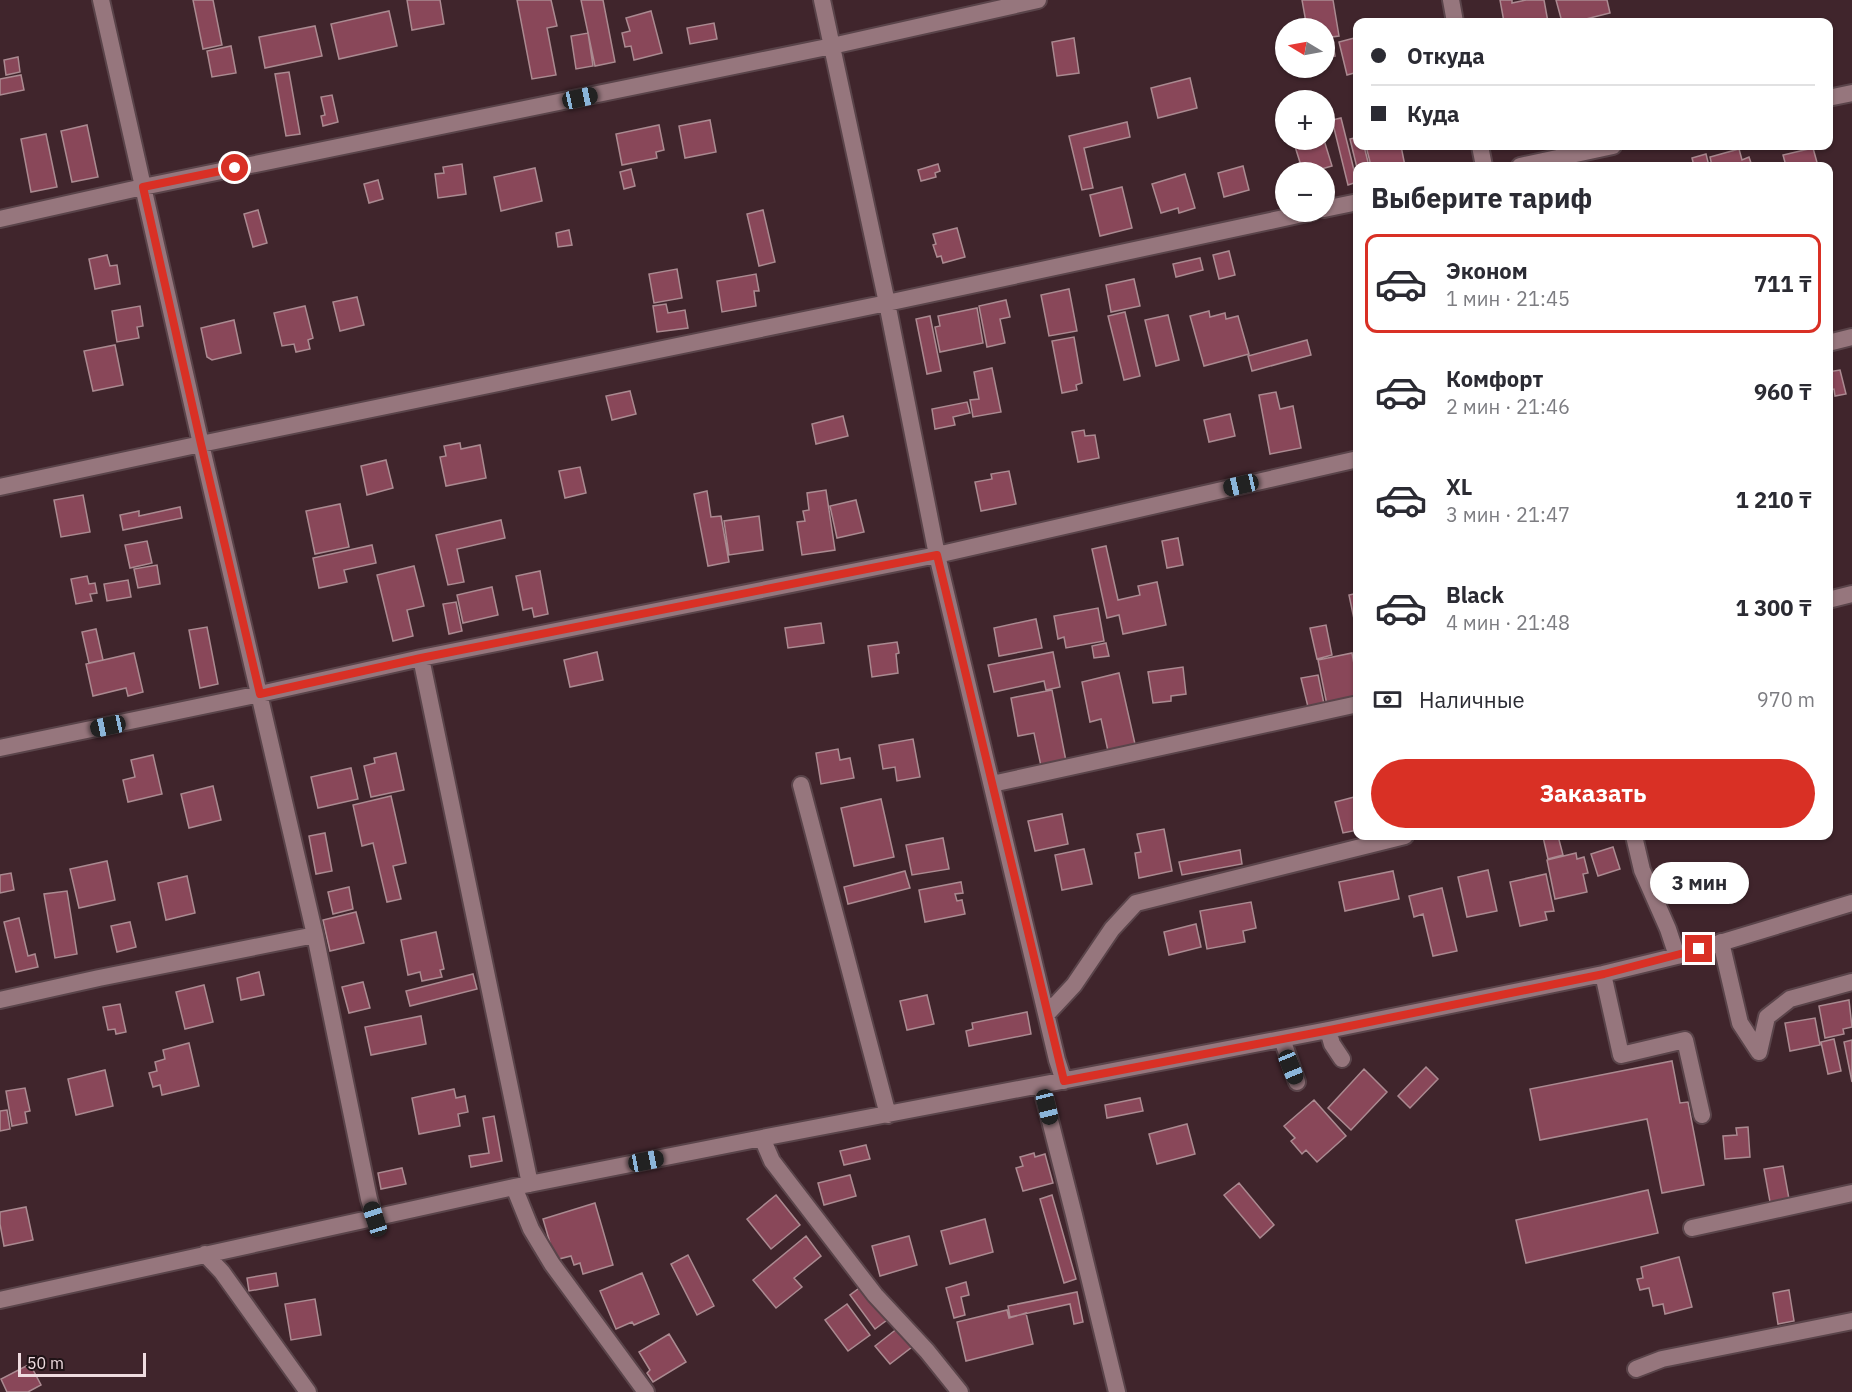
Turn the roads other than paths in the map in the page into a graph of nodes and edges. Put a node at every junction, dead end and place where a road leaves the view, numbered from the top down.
1 (101, 0) edge
2 (822, 0) edge
3 (1038, 0) edge
4 (1451, 0) edge
5 (1454, 18) edge
6 (832, 46) junction
7 (1852, 93) edge
8 (1833, 97) edge
9 (1594, 150) edge
10 (1539, 162) edge
11 (143, 187) junction
12 (1353, 203) edge
13 (1335, 207) edge
14 (0, 219) edge
15 (1275, 220) edge
16 (886, 303) junction
17 (1852, 337) edge
18 (1833, 342) edge
19 (201, 444) junction
20 (1353, 460) edge
21 (0, 487) edge
22 (937, 555) junction
23 (1852, 594) edge
24 (1833, 599) edge
25 (421, 658) junction
26 (260, 694) junction
27 (1353, 705) edge
28 (0, 748) edge
29 (992, 784) junction
30 (801, 785) dead end
31 (1389, 840) edge
32 (1635, 840) edge
33 (1852, 903) edge
34 (315, 935) junction
35 (1721, 942) junction
36 (1677, 956) junction
37 (1604, 974) junction
38 (1852, 982) edge
39 (0, 1000) edge
40 (1047, 1014) junction
41 (1328, 1030) junction
42 (1282, 1039) junction
43 (1342, 1059) dead end
44 (1064, 1081) junction
45 (1297, 1082) dead end
46 (1041, 1085) junction
47 (1702, 1114) dead end
48 (888, 1115) junction
49 (762, 1138) junction
50 (522, 1186) junction
51 (1852, 1193) edge
52 (375, 1219) junction
53 (1692, 1228) dead end
54 (205, 1254) junction
55 (0, 1300) edge
56 (1852, 1321) edge
57 (1636, 1370) dead end
58 (308, 1392) edge
59 (646, 1392) edge
60 (960, 1392) edge
61 (1116, 1392) edge

1 - 11 street
2 - 6 street
3 - 6 street
4 - 5 street
6 - 11 street
6 - 16 street
7 - 8 street
9 - 10 street
11 - 14 street
11 - 19 street
12 - 13 street
15 - 16 street
16 - 19 street
16 - 22 street
17 - 18 street
19 - 21 street
19 - 26 street
20 - 22 street
22 - 25 street
22 - 29 street
23 - 24 street
25 - 26 street
25 - 50 street
26 - 28 street
26 - 34 street
27 - 29 street
29 - 40 street
30 - 48 street
31 - 40 street
32 - 36 street
33 - 35 street
34 - 39 street
34 - 52 street
35 - 36 street
35 - 38 street
36 - 37 street
37 - 41 street
37 - 47 street
40 - 44 street
41 - 42 street
41 - 43 street
42 - 44 street
42 - 45 street
44 - 46 street
46 - 48 street
46 - 61 street
48 - 49 street
49 - 50 street
49 - 60 street
50 - 52 street
50 - 59 street
51 - 53 street
52 - 54 street
54 - 55 street
54 - 58 street
56 - 57 street

